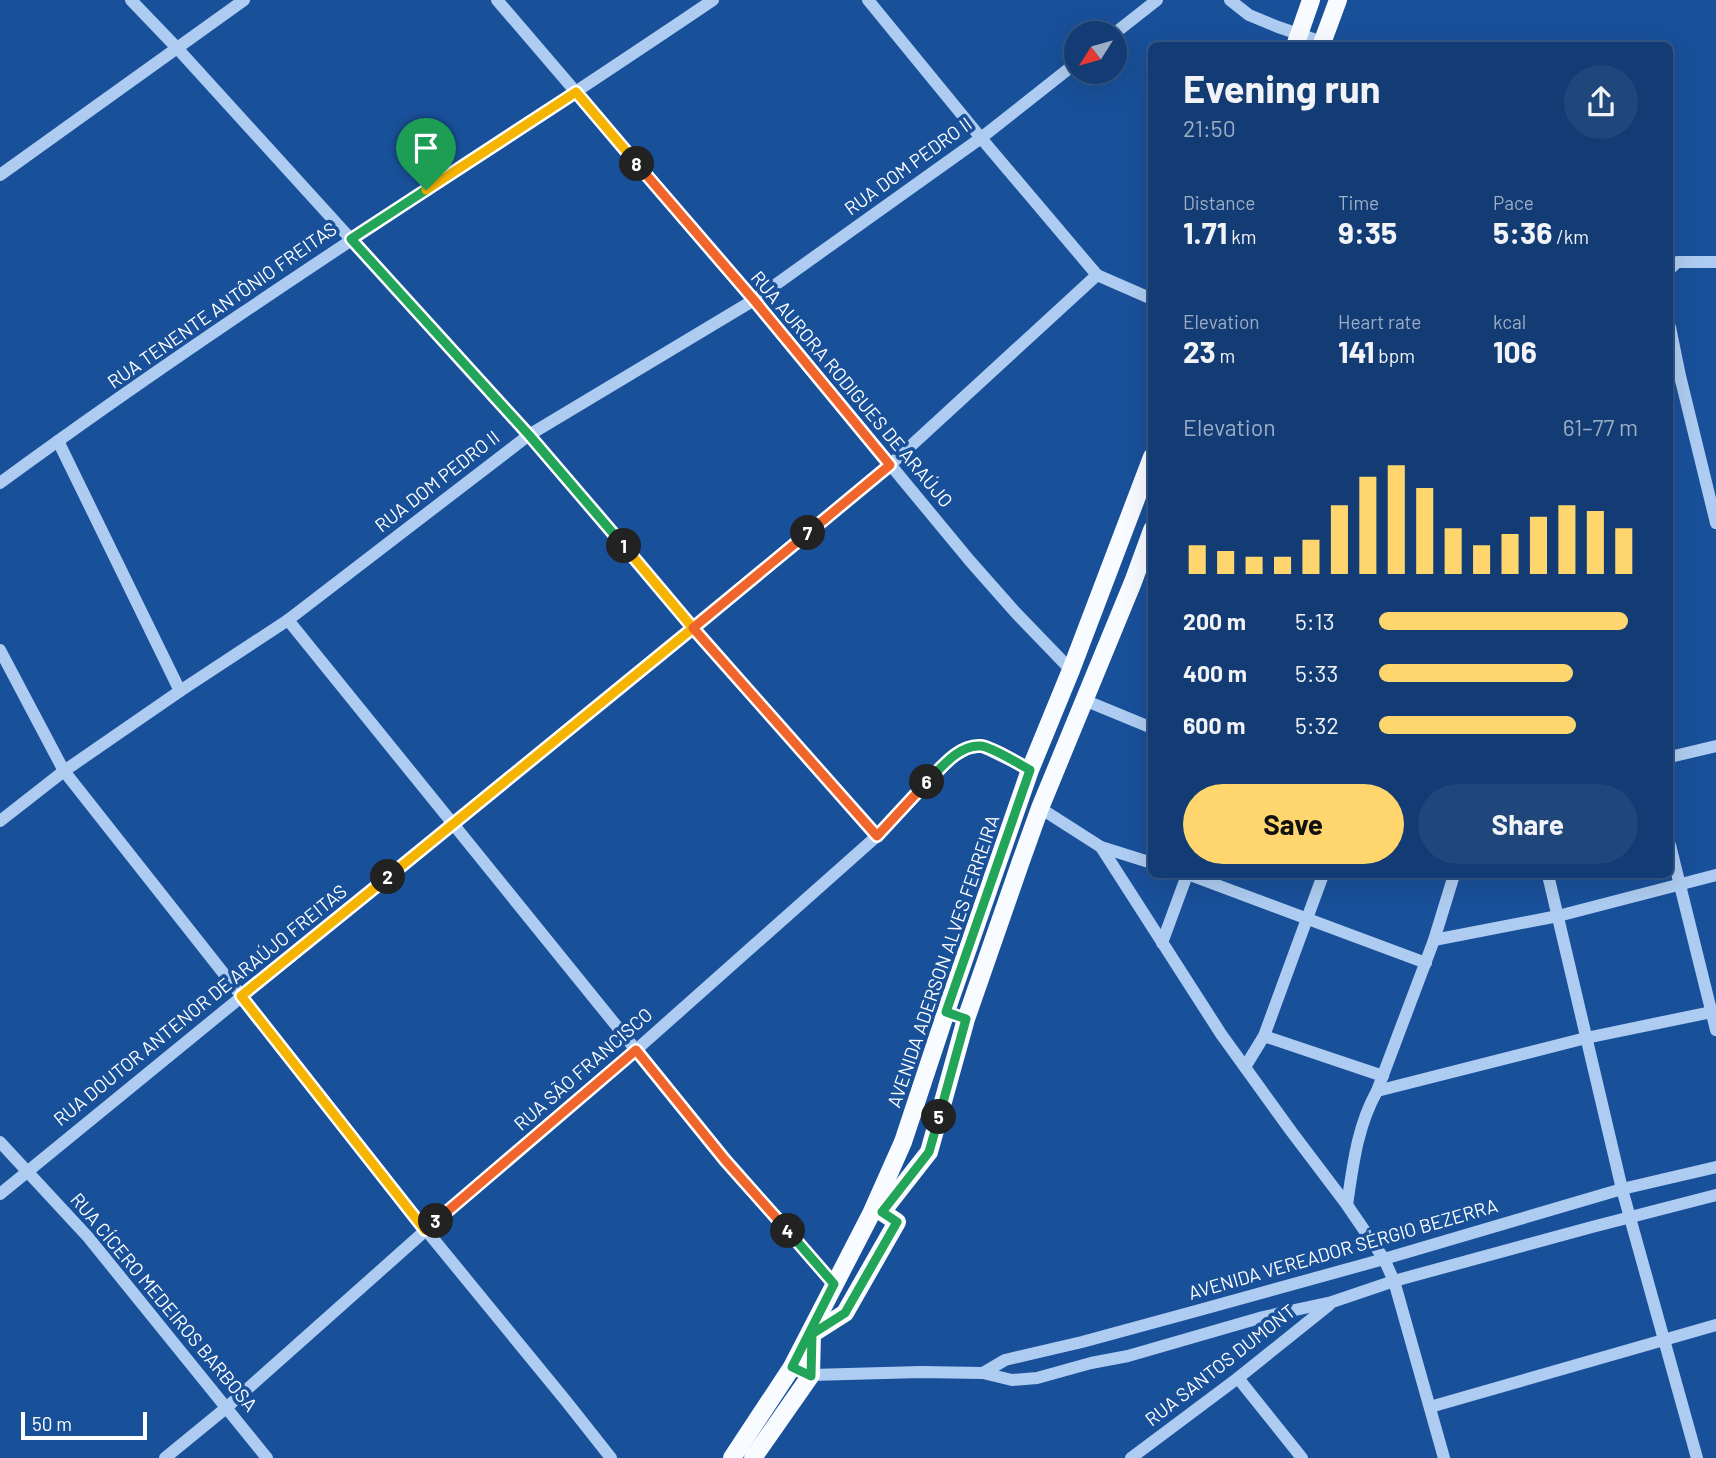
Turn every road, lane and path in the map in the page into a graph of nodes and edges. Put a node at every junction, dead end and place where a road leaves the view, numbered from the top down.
1 (131, 0) edge
2 (244, 0) edge
3 (498, 0) edge
4 (713, 0) edge
5 (868, 0) edge
6 (1157, 0) edge
7 (1230, 0) edge
8 (1311, 0) edge
9 (1338, 0) edge
10 (1127, 24) edge
11 (1297, 40) edge
12 (1322, 42) edge
13 (177, 48) junction
14 (1064, 72) edge
15 (576, 92) junction
16 (981, 138) junction
17 (0, 175) edge
18 (351, 239) junction
19 (1716, 262) edge
20 (1673, 266) edge
21 (1097, 275) junction
22 (1148, 297) edge
23 (754, 300) junction
24 (1673, 342) edge
25 (529, 435) junction
26 (58, 441) junction
27 (890, 465) junction
28 (1148, 468) edge
29 (0, 483) edge
30 (1716, 523) edge
31 (1148, 541) edge
32 (288, 620) junction
33 (693, 628) junction
34 (0, 650) edge
35 (1072, 670) junction
36 (180, 691) junction
37 (1084, 700) junction
38 (1148, 727) edge
39 (1716, 746) edge
40 (1673, 756) edge
41 (1030, 770) junction
42 (64, 771) junction
43 (1040, 808) junction
44 (0, 821) edge
45 (453, 823) junction
46 (877, 836) junction
47 (1101, 847) junction
48 (1673, 860) edge
49 (1148, 862) edge
50 (1716, 875) edge
51 (1188, 878) edge
52 (1197, 878) edge
53 (1322, 878) edge
54 (1453, 878) edge
55 (1549, 878) edge
56 (1678, 885) junction
57 (1558, 916) junction
58 (1307, 919) junction
59 (1434, 940) junction
60 (1162, 943) junction
61 (1426, 963) junction
62 (241, 996) junction
63 (1714, 1011) edge
64 (946, 1012) junction
65 (966, 1019) junction
66 (1716, 1030) edge
67 (1264, 1036) junction
68 (1586, 1038) junction
69 (636, 1050) junction
70 (1245, 1067) junction
71 (1383, 1076) junction
72 (1377, 1091) junction
73 (0, 1142) edge
74 (1716, 1167) edge
75 (26, 1171) junction
76 (1622, 1189) junction
77 (0, 1194) edge
78 (1716, 1195) edge
79 (1347, 1205) junction
80 (1630, 1217) junction
81 (425, 1230) junction
82 (1384, 1259) junction
83 (1394, 1281) junction
84 (834, 1284) junction
85 (1332, 1302) junction
86 (1716, 1325) edge
87 (1664, 1340) junction
88 (792, 1367) junction
89 (983, 1373) junction
90 (811, 1376) junction
91 (1238, 1378) junction
92 (1430, 1407) junction
93 (226, 1408) junction
94 (165, 1458) edge
95 (267, 1458) edge
96 (611, 1458) edge
97 (732, 1458) edge
98 (753, 1458) edge
99 (1131, 1458) edge
100 (1302, 1458) edge
101 (1444, 1458) edge
102 (1698, 1458) edge

1 - 13 street
2 - 13 street
3 - 15 street, RUA AURORA RODIGUES DE ARAÚJO
4 - 15 street, RUA TENENTE ANTÔNIO FREITAS
5 - 16 street
6 - 10 street
7 - 11 street
8 - 11 main road
9 - 12 main road
13 - 17 street
13 - 18 street
14 - 16 street, RUA DOM PEDRO II
15 - 18 street, RUA TENENTE ANTÔNIO FREITAS
15 - 23 street, RUA AURORA RODIGUES DE ARAÚJO
16 - 21 street
16 - 23 street, RUA DOM PEDRO II
18 - 25 street
18 - 26 street, RUA TENENTE ANTÔNIO FREITAS
19 - 20 street
21 - 22 street
21 - 27 street, RUA DOUTOR ANTENOR DE ARAÚJO FREITAS
23 - 25 street, RUA DOM PEDRO II
23 - 27 street, RUA AURORA RODIGUES DE ARAÚJO
24 - 30 street
25 - 32 street, RUA DOM PEDRO II
25 - 33 street
26 - 29 street, RUA TENENTE ANTÔNIO FREITAS
26 - 36 street
27 - 33 street, RUA DOUTOR ANTENOR DE ARAÚJO FREITAS
27 - 35 street, RUA AURORA RODIGUES DE ARAÚJO
28 - 35 main road, AVENIDA ADERSON ALVES FERREIRA
31 - 37 main road, AVENIDA ADERSON ALVES FERREIRA
32 - 36 street, RUA DOM PEDRO II
32 - 45 street
33 - 45 street, RUA DOUTOR ANTENOR DE ARAÚJO FREITAS
33 - 46 street
34 - 42 street
35 - 41 main road, AVENIDA ADERSON ALVES FERREIRA
36 - 42 street, RUA DOM PEDRO II
37 - 38 street
37 - 43 main road, AVENIDA ADERSON ALVES FERREIRA
39 - 40 street
41 - 46 street, RUA SÃO FRANCISCO
41 - 64 main road, AVENIDA ADERSON ALVES FERREIRA
42 - 44 street, RUA DOM PEDRO II
42 - 62 street
43 - 47 street
43 - 65 main road, AVENIDA ADERSON ALVES FERREIRA
45 - 62 street, RUA DOUTOR ANTENOR DE ARAÚJO FREITAS
45 - 69 street
46 - 69 street, RUA SÃO FRANCISCO
47 - 49 street
47 - 60 street
48 - 56 street
50 - 56 street
51 - 60 street
52 - 58 street
53 - 58 street
54 - 59 street
55 - 57 street
56 - 57 street
56 - 63 street
57 - 59 street
57 - 68 street
58 - 61 street
58 - 67 street
59 - 61 street
60 - 70 street
61 - 71 street
62 - 75 street, RUA DOUTOR ANTENOR DE ARAÚJO FREITAS
62 - 81 street
63 - 66 street
63 - 68 street
64 - 65 street
64 - 84 main road, AVENIDA ADERSON ALVES FERREIRA
65 - 90 main road, AVENIDA ADERSON ALVES FERREIRA
67 - 70 street
67 - 71 street
68 - 72 street
68 - 76 street
69 - 81 street, RUA SÃO FRANCISCO
69 - 84 street
70 - 79 street
71 - 72 street
72 - 79 street
73 - 75 street, RUA CÍCERO MEDEIROS BARBOSA
74 - 76 street, AVENIDA VEREADOR SÉRGIO BEZERRA
75 - 77 street, RUA DOUTOR ANTENOR DE ARAÚJO FREITAS
75 - 93 street, RUA CÍCERO MEDEIROS BARBOSA
76 - 80 street
76 - 82 street, AVENIDA VEREADOR SÉRGIO BEZERRA
78 - 80 street, AVENIDA VEREADOR SÉRGIO BEZERRA
79 - 82 street
80 - 83 street, AVENIDA VEREADOR SÉRGIO BEZERRA
80 - 87 street
81 - 93 street, RUA SÃO FRANCISCO
81 - 96 street
82 - 83 street
82 - 89 street, AVENIDA VEREADOR SÉRGIO BEZERRA
83 - 85 street, AVENIDA VEREADOR SÉRGIO BEZERRA
83 - 92 street
84 - 88 main road, AVENIDA ADERSON ALVES FERREIRA
85 - 89 street, AVENIDA VEREADOR SÉRGIO BEZERRA
85 - 91 street, RUA SANTOS DUMONT
86 - 87 street
87 - 92 street
87 - 102 street
88 - 90 street
88 - 97 main road, AVENIDA ADERSON ALVES FERREIRA
89 - 90 street, AVENIDA VEREADOR SÉRGIO BEZERRA
90 - 98 main road
91 - 99 street, RUA SANTOS DUMONT
91 - 100 street
92 - 101 street
93 - 94 street, RUA SÃO FRANCISCO
93 - 95 street, RUA CÍCERO MEDEIROS BARBOSA

